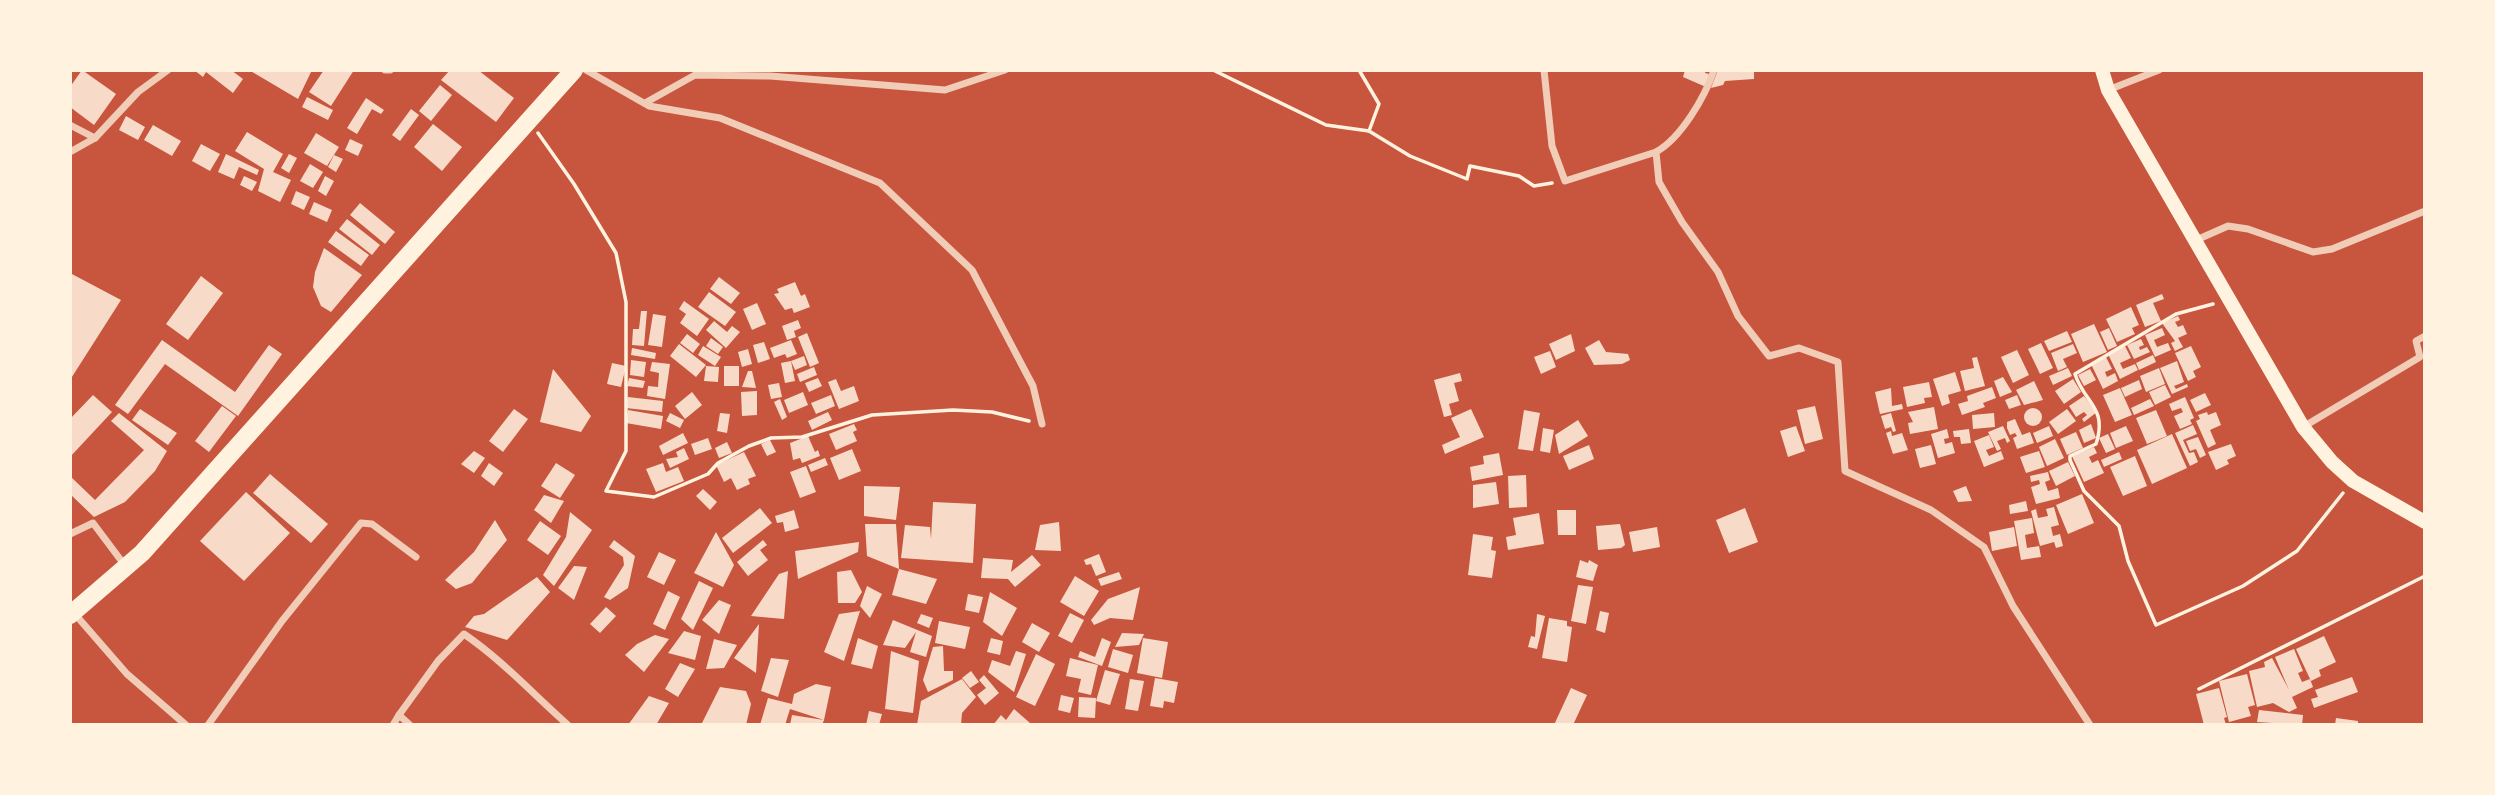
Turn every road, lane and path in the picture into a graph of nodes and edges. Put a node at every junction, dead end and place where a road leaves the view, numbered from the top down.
1 (168, 70) edge
2 (384, 70) edge
3 (390, 70) edge
4 (574, 70) edge
5 (586, 70) edge
6 (1005, 70) edge
7 (1213, 70) edge
8 (1359, 70) edge
9 (1544, 70) edge
10 (1714, 70) edge
11 (2102, 70) edge
12 (2159, 70) edge
13 (2108, 90) junction
14 (645, 103) junction
15 (529, 120) junction
16 (70, 125) edge
17 (1369, 131) junction
18 (94, 138) junction
19 (70, 152) edge
20 (1656, 152) junction
21 (1565, 181) junction
22 (2425, 211) edge
23 (2194, 241) junction
24 (2227, 300) junction
25 (2425, 335) edge
26 (1042, 424) joint
27 (2303, 427) junction
28 (2353, 481) junction
29 (2425, 522) edge
30 (70, 534) edge
31 (416, 557) dead end
32 (126, 567) junction
33 (2425, 576) edge
34 (72, 614) edge
35 (2199, 689) dead end
36 (398, 715) junction
37 (186, 725) edge
38 (208, 725) edge
39 (393, 725) edge
40 (410, 725) edge
41 (568, 725) edge
42 (2090, 725) edge

1 - 18 street
2 - 3 street
4 - 15 main road
5 - 14 street
6 - 14 street
7 - 17 path
8 - 17 path
9 - 21 street
10 - 20 street
11 - 13 main road
12 - 13 street
13 - 23 main road
14 - 26 street
15 - 26 path
15 - 32 main road
16 - 18 street
17 - 21 path
18 - 19 street
20 - 21 street
20 - 42 street
22 - 23 street
23 - 24 main road
24 - 27 main road
24 - 28 path
25 - 27 street
27 - 28 main road
28 - 29 main road
30 - 32 street
31 - 38 street
32 - 34 main road
33 - 35 path
34 - 37 street
36 - 39 street
36 - 40 street
36 - 41 street

